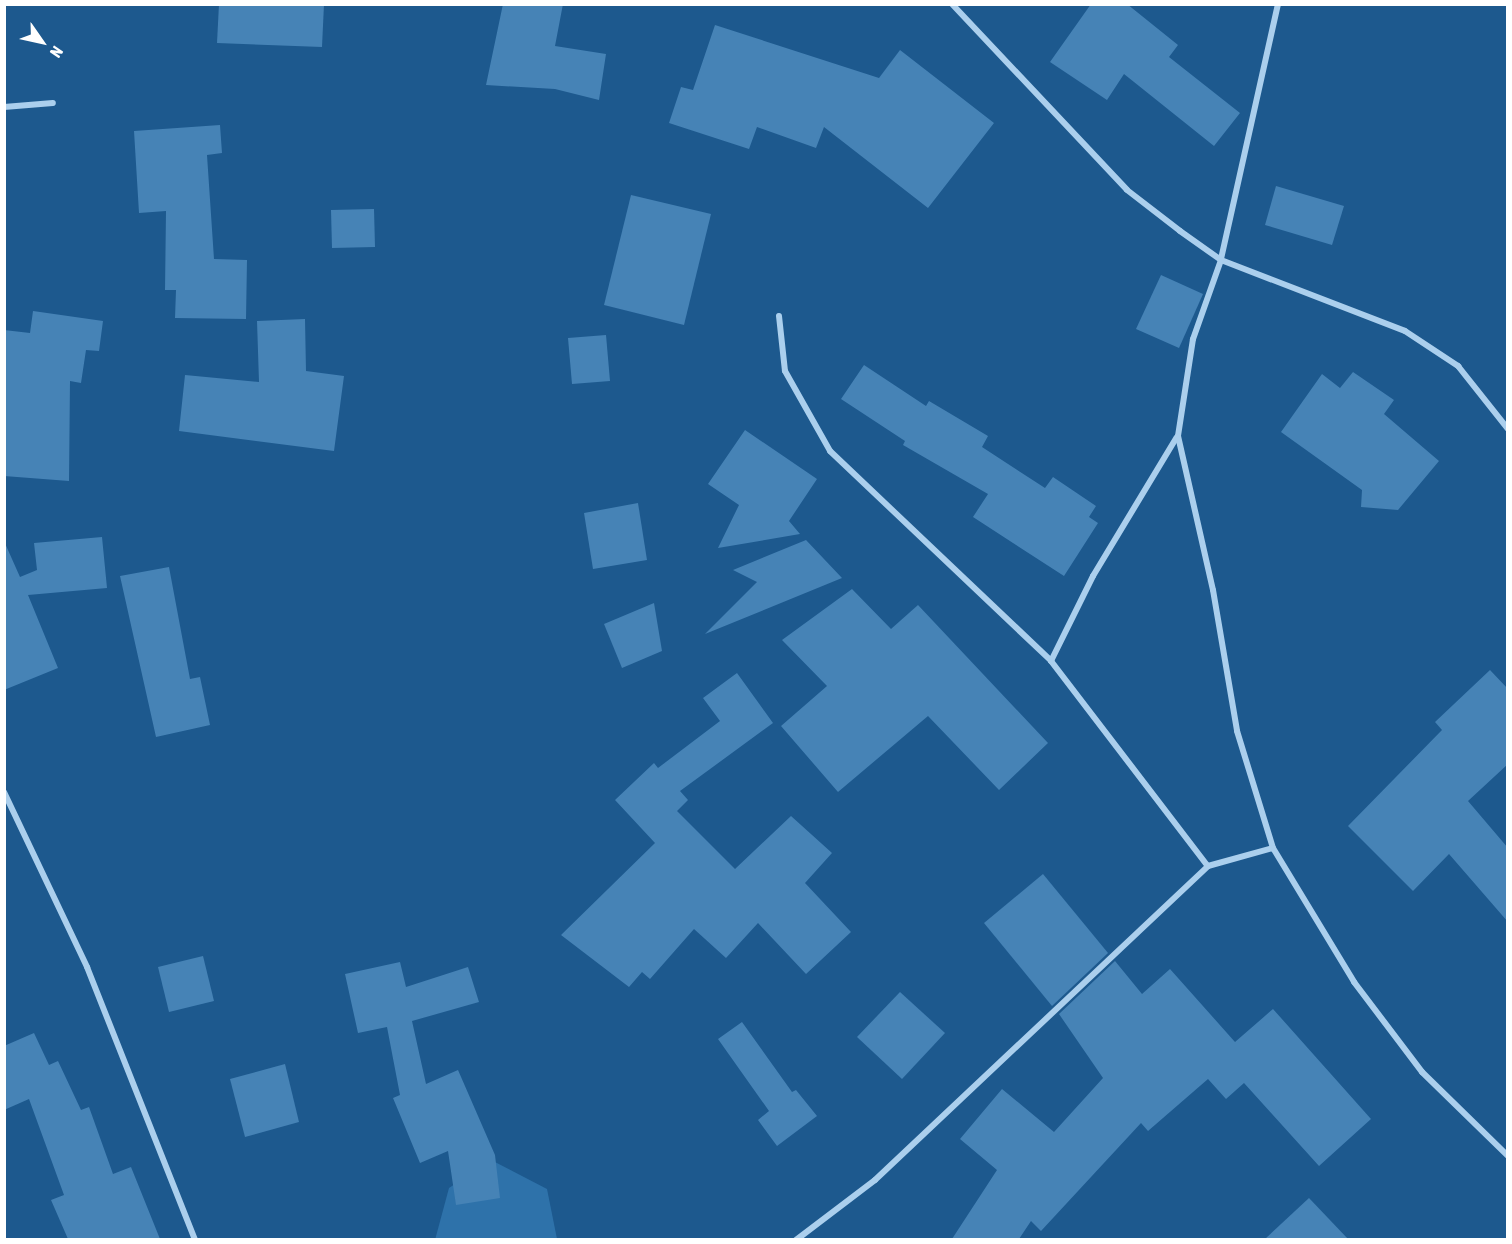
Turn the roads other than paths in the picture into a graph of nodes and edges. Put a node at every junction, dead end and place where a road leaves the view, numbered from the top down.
1 (952, 4) edge
2 (1278, 4) edge
3 (53, 103) dead end
4 (4, 107) edge
5 (1221, 260) junction
6 (779, 316) dead end
7 (1508, 429) edge
8 (1178, 436) junction
9 (1051, 661) junction
10 (4, 792) edge
11 (1273, 848) junction
12 (1208, 866) junction
13 (1508, 1156) edge
14 (195, 1239) edge
15 (796, 1239) edge

1 - 5 street
2 - 5 street
3 - 4 street
5 - 7 street
5 - 8 street
6 - 9 street
8 - 9 street
8 - 11 street
9 - 12 street
10 - 14 street
11 - 12 street
11 - 13 street
12 - 15 street

